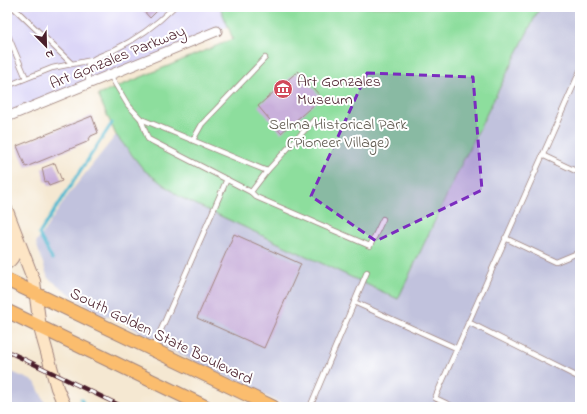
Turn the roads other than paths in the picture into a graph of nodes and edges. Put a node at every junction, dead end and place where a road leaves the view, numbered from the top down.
1 (10, 7) edge
2 (14, 7) edge
3 (174, 7) edge
4 (7, 13) edge
5 (217, 31) dead end
6 (7, 33) edge
7 (265, 58) dead end
8 (92, 60) junction
9 (70, 63) junction
10 (580, 72) edge
11 (110, 75) junction
12 (26, 78) junction
13 (89, 84) junction
14 (7, 86) edge
15 (7, 117) edge
16 (140, 120) junction
17 (314, 120) dead end
18 (193, 140) junction
19 (542, 154) junction
20 (268, 171) junction
21 (580, 173) edge
22 (226, 179) junction
23 (251, 192) junction
24 (7, 211) edge
25 (383, 219) dead end
26 (505, 238) junction
27 (580, 252) edge
28 (7, 263) edge
29 (367, 272) dead end
30 (7, 280) edge
31 (36, 294) junction
32 (354, 302) junction
33 (7, 311) edge
34 (468, 322) junction
35 (40, 328) junction
36 (456, 348) junction
37 (153, 350) junction
38 (580, 378) edge
39 (580, 405) edge
40 (65, 407) edge
41 (206, 407) edge
42 (273, 407) edge
43 (310, 407) edge
44 (454, 407) edge
45 (575, 407) edge

1 - 4 lane
2 - 9 lane
3 - 8 lane
5 - 11 street, Art Gonzales Parkway
6 - 12 lane
7 - 18 lane
8 - 9 lane
8 - 13 lane
9 - 12 lane
10 - 19 lane
11 - 13 street, Art Gonzales Parkway
11 - 16 lane
12 - 14 lane
13 - 15 street, Art Gonzales Parkway
16 - 18 lane
16 - 22 lane
17 - 20 lane
18 - 20 lane
19 - 21 lane
19 - 26 lane
20 - 23 lane
22 - 23 lane
22 - 37 lane
23 - 25 lane
24 - 28 main road
24 - 31 main road
26 - 27 lane
26 - 34 lane
29 - 32 lane
30 - 31 main road, South Golden State Boulevard
31 - 35 main road
31 - 37 main road, South Golden State Boulevard
32 - 36 lane
32 - 43 lane
33 - 35 main road
34 - 36 lane
34 - 38 lane
35 - 40 main road
35 - 41 main road
36 - 44 lane
37 - 42 main road, South Golden State Boulevard
39 - 45 lane

